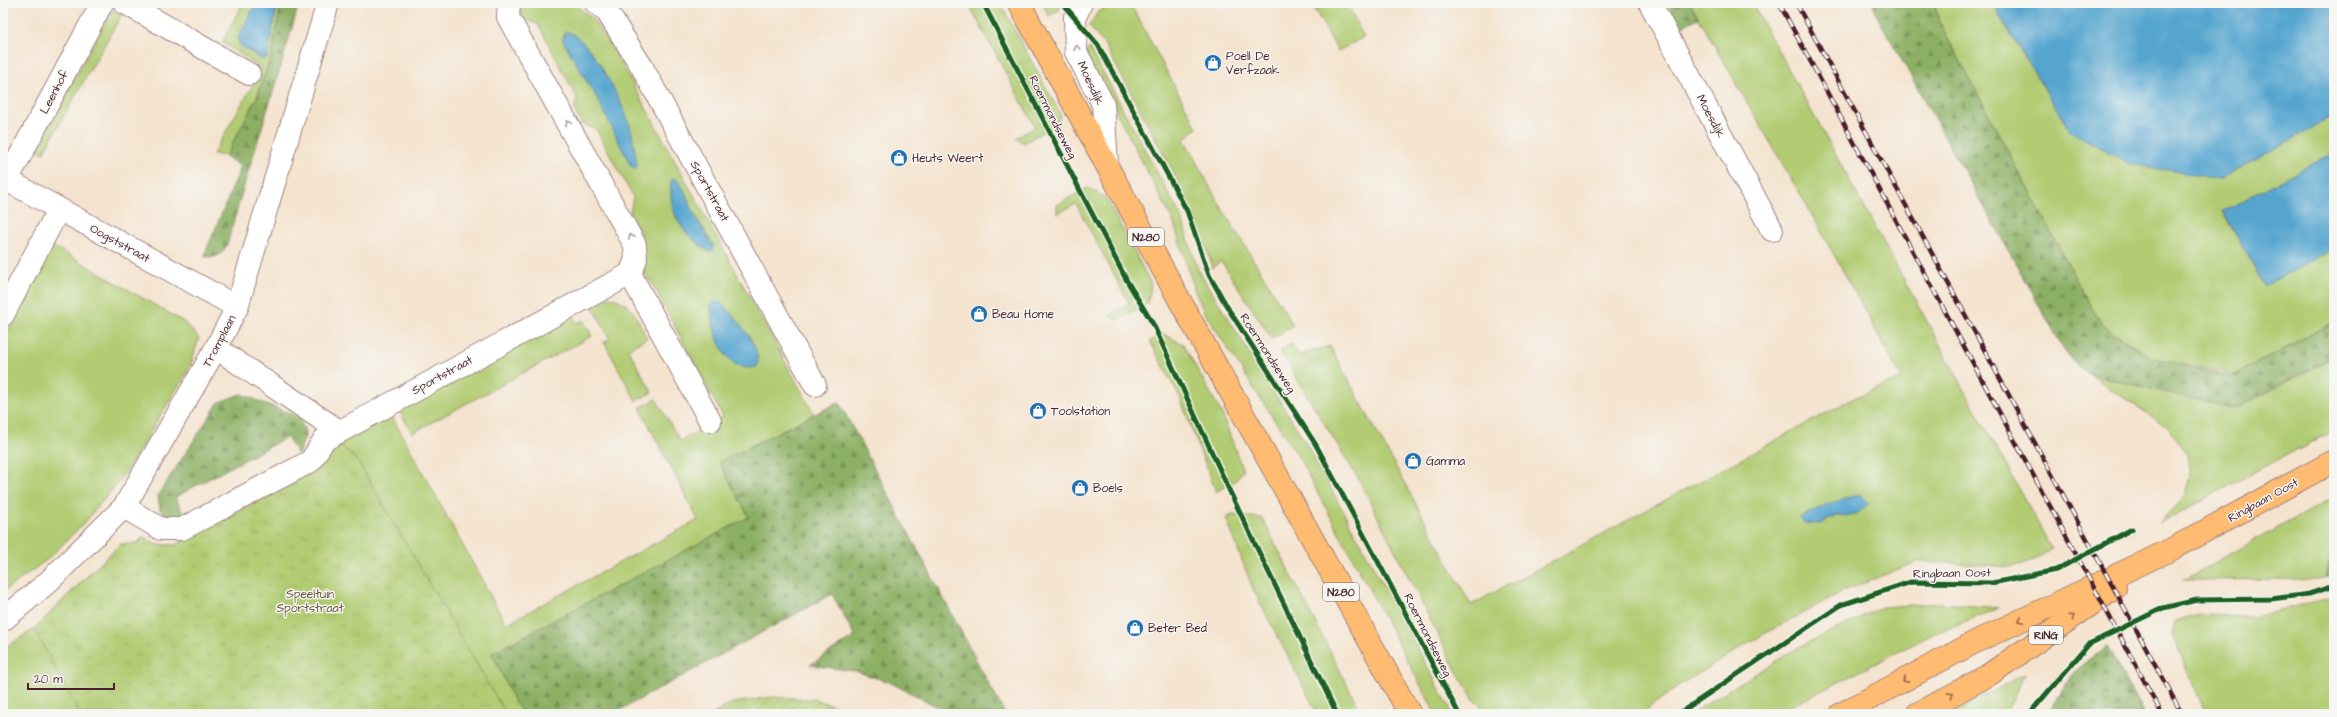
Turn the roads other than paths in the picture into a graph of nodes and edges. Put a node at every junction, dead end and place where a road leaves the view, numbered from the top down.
1 (102, 3) edge
2 (125, 3) edge
3 (328, 3) edge
4 (509, 3) edge
5 (596, 3) edge
6 (1019, 3) edge
7 (1081, 3) edge
8 (1650, 3) edge
9 (249, 74) dead end
10 (1107, 164) junction
11 (5, 179) edge
12 (59, 209) junction
13 (1772, 230) dead end
14 (630, 274) junction
15 (237, 307) junction
16 (3, 315) edge
17 (216, 348) junction
18 (815, 385) dead end
19 (710, 421) dead end
20 (340, 431) junction
21 (2334, 461) edge
22 (124, 507) junction
23 (2170, 550) junction
24 (3, 620) edge
25 (1410, 714) edge
26 (1841, 714) edge
27 (1917, 714) edge

1 - 11 street, Leenhof
2 - 9 street
3 - 15 street, Tromplaan
14 -> 4 street
5 - 18 street, Sportstraat
6 - 10 main road, Roermondseweg / N280
10 -> 7 street, Moesdijk
8 - 13 street, Moesdijk
10 - 25 main road, Roermondseweg / N280
11 - 12 street, Oogststraat
12 - 15 street, Oogststraat
12 - 16 street
14 - 19 street
14 - 20 street, Sportstraat
15 - 17 street, Tromplaan
17 - 20 street
17 - 22 street, Tromplaan
20 - 22 street, Sportstraat
21 - 23 main road, Ringbaan Oost / RING
22 - 24 street, Tromplaan
23 -> 26 main road, Ringbaan Oost / RING
27 -> 23 main road, Ringbaan Oost / RING

